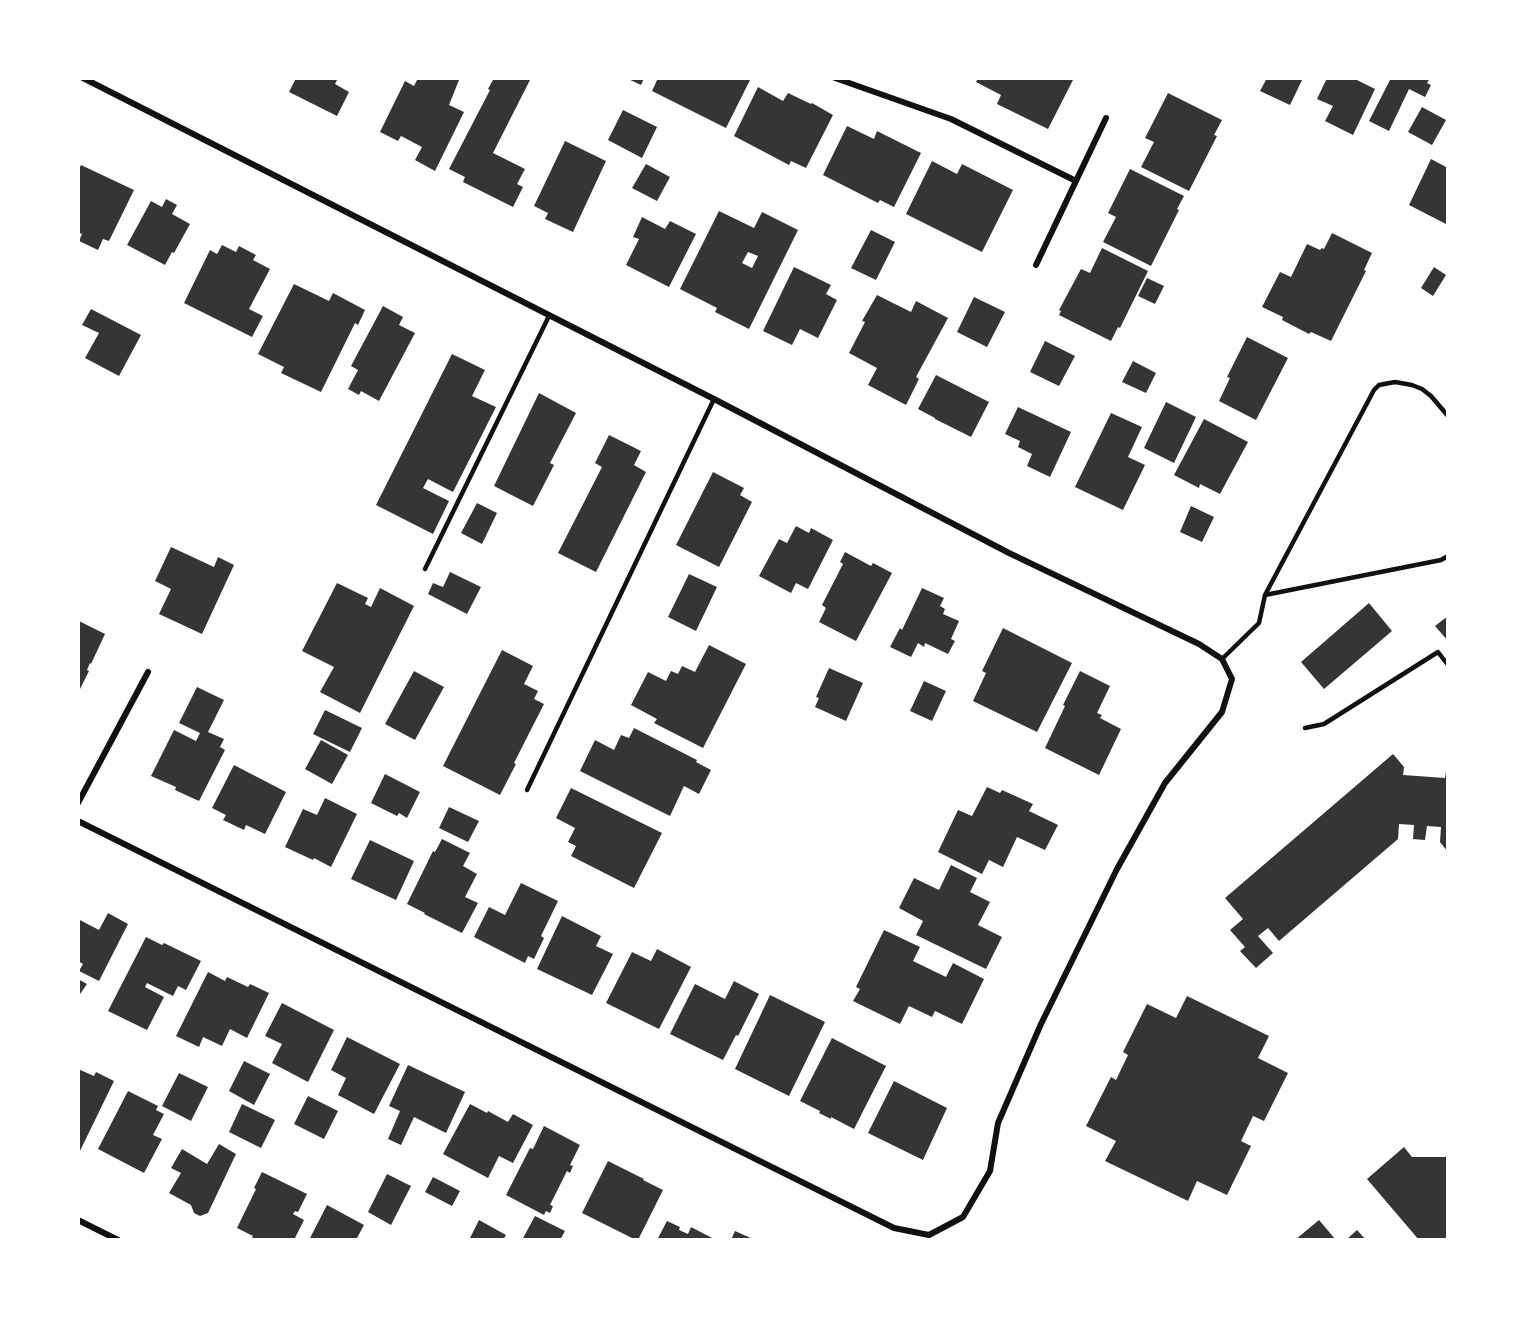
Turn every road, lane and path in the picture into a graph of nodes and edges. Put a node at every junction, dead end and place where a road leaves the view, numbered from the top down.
1 (83, 78) edge
2 (835, 78) edge
3 (1106, 118) dead end
4 (1076, 181) junction
5 (1036, 265) dead end
6 (549, 316) junction
7 (714, 399) junction
8 (1448, 416) edge
9 (1448, 556) edge
10 (425, 569) dead end
11 (1265, 596) junction
12 (1222, 659) junction
13 (1448, 665) edge
14 (148, 672) dead end
15 (1305, 728) dead end
16 (527, 790) dead end
17 (78, 803) edge
18 (78, 821) edge
19 (78, 1220) edge
20 (118, 1240) edge

1 - 6 street
2 - 4 street
3 - 4 street
4 - 5 street
6 - 7 street
6 - 10 lane
7 - 12 street
7 - 16 lane
8 - 11 lane
9 - 11 lane
11 - 12 lane
12 - 18 street
13 - 15 lane
14 - 17 street
19 - 20 street

